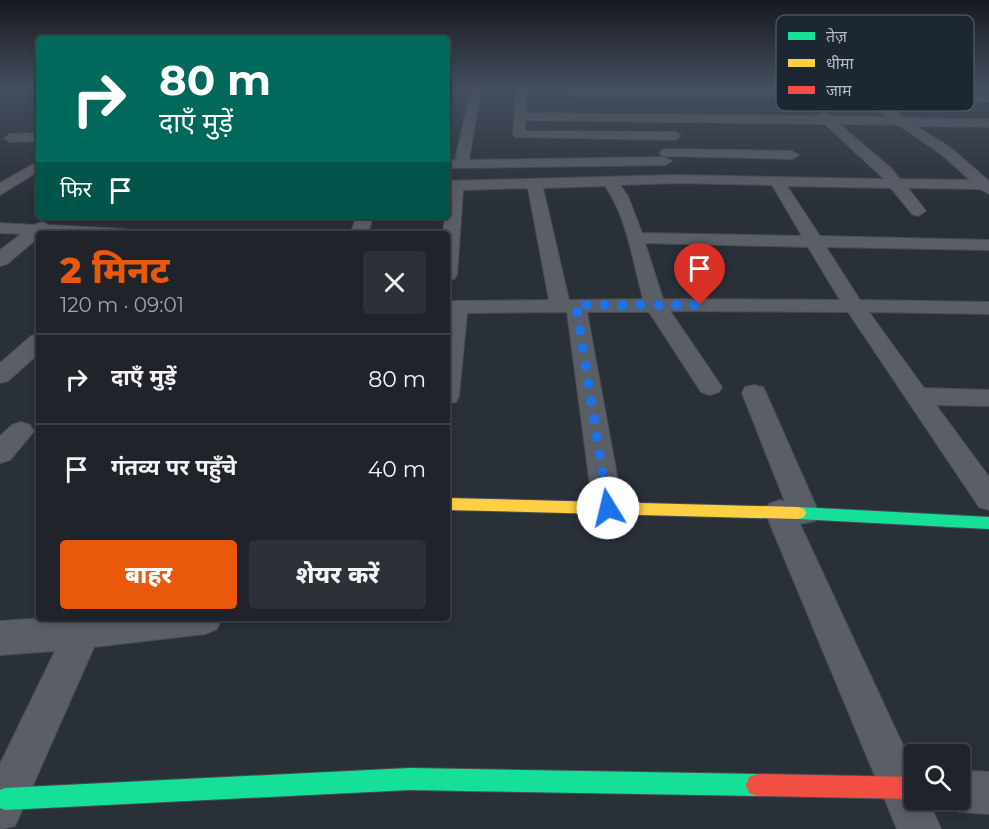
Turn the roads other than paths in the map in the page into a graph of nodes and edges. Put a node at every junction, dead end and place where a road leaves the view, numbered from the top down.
1 (466, 125) edge
2 (519, 125) edge
3 (683, 125) edge
4 (736, 125) edge
5 (764, 125) edge
6 (796, 125) edge
7 (832, 125) edge
8 (906, 125) edge
9 (768, 129) junction
10 (675, 136) junction
11 (10, 138) dead end
12 (36, 138) edge
13 (518, 148) junction
14 (666, 157) junction
15 (480, 163) junction
16 (454, 164) edge
17 (36, 167) edge
18 (804, 168) junction
19 (675, 179) junction
20 (776, 180) junction
21 (610, 182) junction
22 (894, 183) junction
23 (535, 184) junction
24 (452, 186) edge
25 (483, 186) junction
26 (987, 186) edge
27 (0, 190) edge
28 (918, 211) dead end
29 (53, 219) edge
30 (0, 228) edge
31 (39, 229) junction
32 (36, 231) edge
33 (36, 231) edge
34 (73, 231) edge
35 (449, 231) edge
36 (635, 238) junction
37 (813, 241) junction
38 (989, 245) edge
39 (0, 260) edge
40 (568, 305) junction
41 (656, 305) junction
42 (853, 305) junction
43 (452, 307) edge
44 (989, 308) edge
45 (450, 343) edge
46 (35, 348) edge
47 (0, 352) edge
48 (0, 376) edge
49 (710, 387) dead end
50 (754, 393) dead end
51 (917, 396) junction
52 (989, 398) edge
53 (21, 431) dead end
54 (0, 453) edge
55 (989, 499) edge
56 (450, 504) edge
57 (608, 508) junction
58 (792, 512) junction
59 (988, 524) edge
60 (154, 621) edge
61 (85, 625) edge
62 (0, 638) edge
63 (904, 778) edge
64 (904, 787) edge
65 (970, 792) edge
66 (989, 793) edge
67 (3, 805) edge
68 (914, 810) edge
69 (919, 829) edge

1 - 16 street
2 - 13 street
3 - 10 street
4 - 9 street
5 - 9 street
6 - 9 street
7 - 22 street
8 - 26 street
9 - 18 street
10 - 13 street
10 - 14 street
11 - 12 street
13 - 14 street
13 - 15 street
14 - 18 street
14 - 19 street
15 - 16 street
15 - 25 street
17 - 27 street
18 - 20 street
18 - 22 street
19 - 20 street
19 - 21 street
20 - 37 street
21 - 23 street
21 - 36 street
22 - 26 street
22 - 28 street
23 - 25 street
23 - 40 street
24 - 25 street
24 - 35 street
29 - 31 street
30 - 31 street
31 - 33 street
31 - 34 street
32 - 39 street
36 - 37 street
36 - 41 street
37 - 38 street
37 - 42 street
40 - 41 street
40 - 43 street
40 - 57 street
41 - 42 street
41 - 49 street
42 - 44 street
42 - 51 street
43 - 45 street
46 - 47 street
46 - 48 street
50 - 58 street
51 - 52 street
51 - 55 street
53 - 54 street
56 - 57 street
57 - 58 street
58 - 59 street
58 - 63 street
60 - 61 street
61 - 62 street
61 - 67 street
64 - 67 street
65 - 66 street
68 - 69 street

